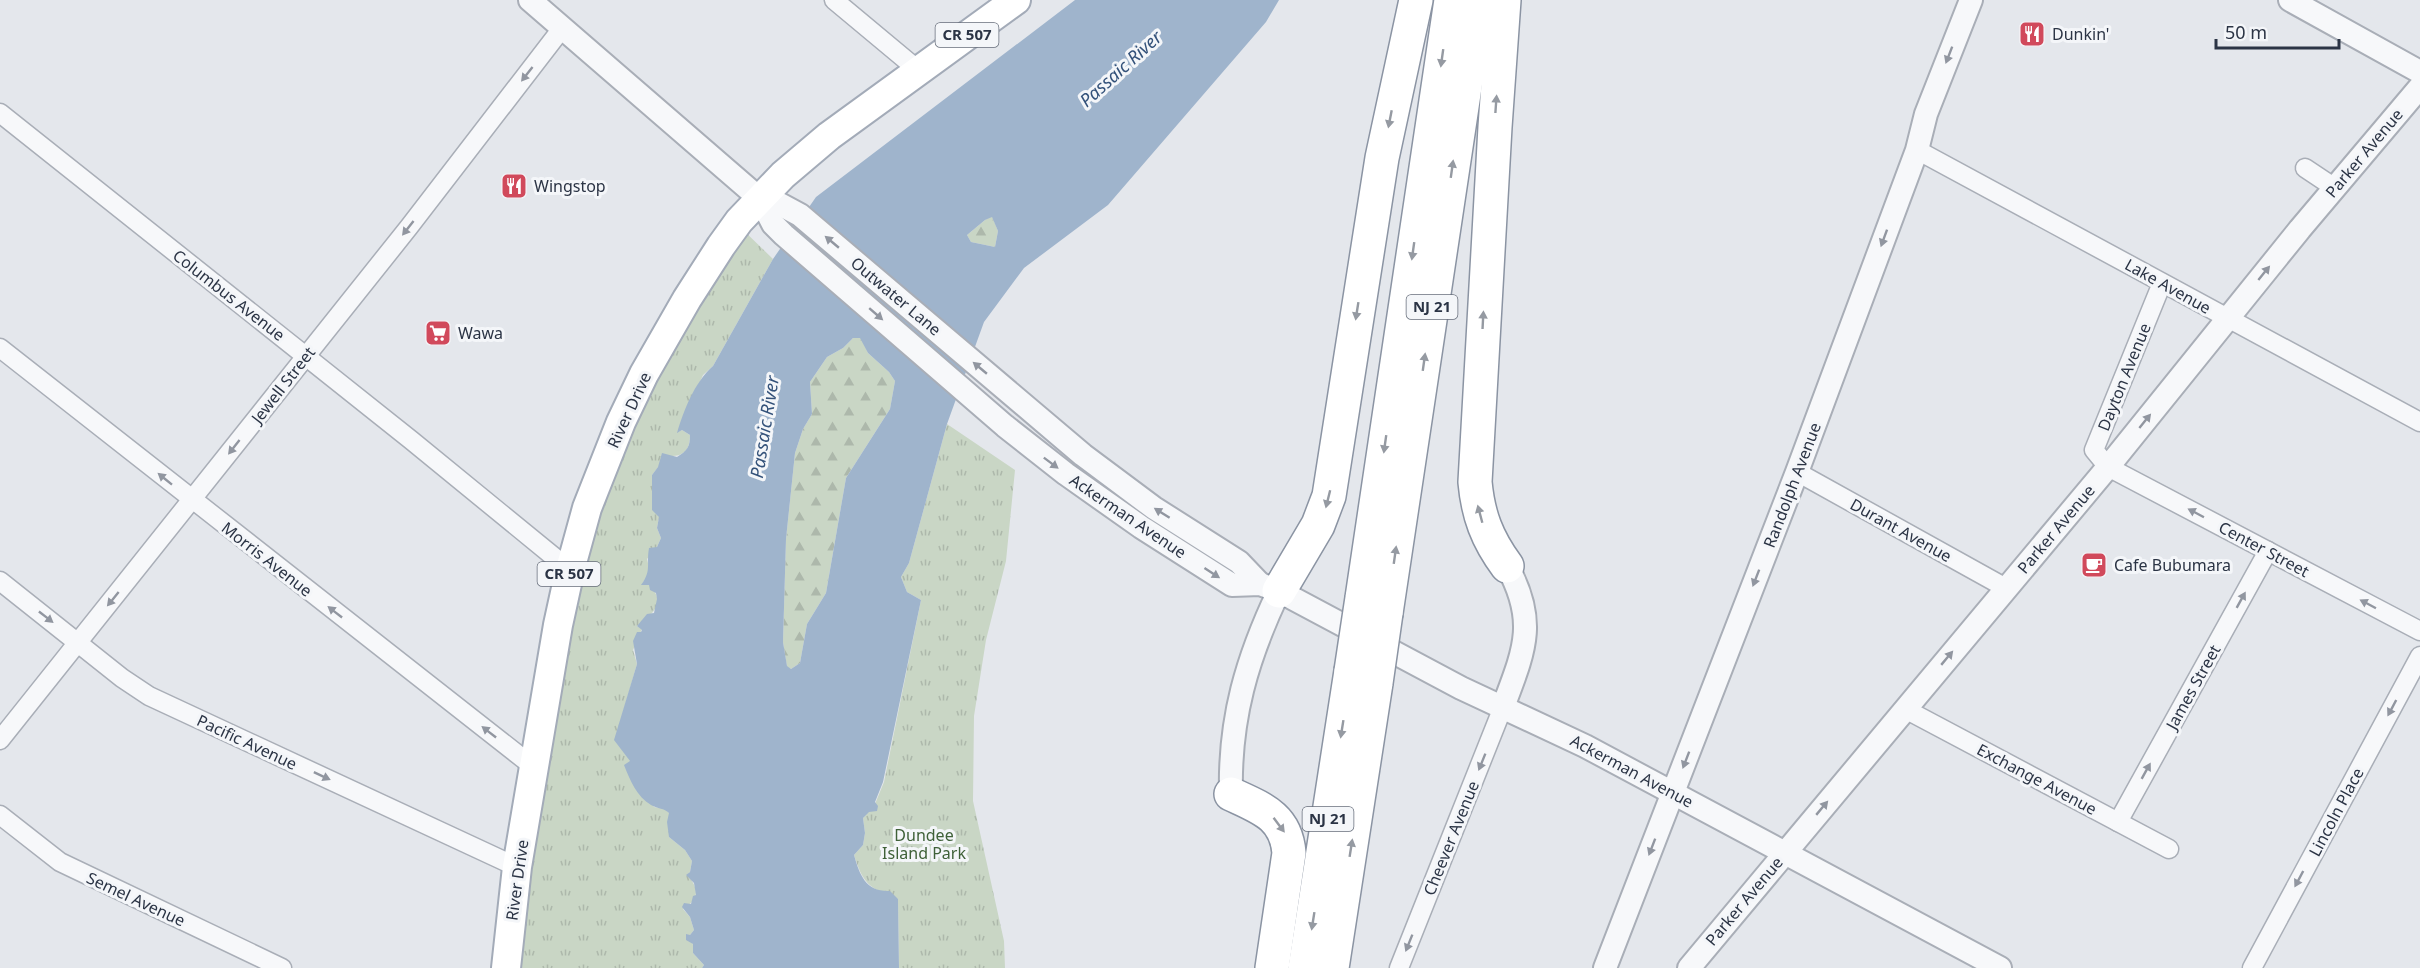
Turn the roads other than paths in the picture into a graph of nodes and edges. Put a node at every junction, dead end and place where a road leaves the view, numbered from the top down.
1 (530, 0) edge
2 (834, 0) edge
3 (1016, 0) edge
4 (1416, 0) edge
5 (1451, 0) edge
6 (1478, 0) edge
7 (1504, 0) edge
8 (1971, 0) edge
9 (2289, 0) edge
10 (563, 27) junction
11 (918, 70) junction
12 (2420, 72) edge
13 (2420, 87) edge
14 (0, 113) edge
15 (1917, 150) junction
16 (2305, 168) dead end
17 (2335, 188) junction
18 (760, 199) junction
19 (2162, 283) junction
20 (2227, 319) junction
21 (0, 348) edge
22 (306, 356) junction
23 (1025, 406) joint
24 (2420, 422) edge
25 (1005, 426) joint
26 (2108, 467) junction
27 (1797, 472) junction
28 (192, 501) junction
29 (2268, 551) junction
30 (1507, 566) joint
31 (570, 570) junction
32 (0, 581) edge
33 (1269, 587) junction
34 (2006, 588) junction
35 (1374, 606) junction
36 (2420, 632) edge
37 (78, 643) junction
38 (2420, 656) edge
39 (1363, 677) junction
40 (1503, 707) junction
41 (1905, 709) junction
42 (0, 740) edge
43 (535, 768) junction
44 (1673, 793) junction
45 (1231, 794) joint
46 (0, 815) edge
47 (2118, 822) junction
48 (2169, 849) dead end
49 (1785, 853) junction
50 (517, 867) junction
51 (282, 968) edge
52 (506, 968) edge
53 (1272, 968) edge
54 (1305, 968) edge
55 (1332, 968) edge
56 (1399, 968) edge
57 (1605, 968) edge
58 (1689, 968) edge
59 (2000, 968) edge
60 (2252, 968) edge

1 - 10 street, Outwater Lane
2 - 11 street
3 - 11 main road, River Drive / CR 507
4 -> 33 highway
5 -> 35 highway, NJ 21
35 -> 6 highway, NJ 21
30 -> 7 highway
8 -> 15 street, Randolph Avenue
9 - 12 street
10 - 18 street, Outwater Lane
10 -> 22 street, Jewell Street
11 - 18 main road, River Drive / CR 507
13 - 17 street, Parker Avenue
14 - 22 street, Columbus Avenue
15 - 19 street, Lake Avenue
15 -> 27 street, Randolph Avenue
16 - 17 street
20 -> 17 street, Parker Avenue
23 -> 18 street, Outwater Lane
18 -> 25 street, Outwater Lane
18 - 31 main road, River Drive / CR 507
19 - 20 street, Lake Avenue
19 - 26 street, Dayton Avenue
20 - 24 street, Lake Avenue
26 -> 20 street, Parker Avenue
28 -> 21 street, Morris Avenue
22 -> 28 street, Jewell Street
22 - 31 street, Columbus Avenue
33 -> 23 street, Ackerman Avenue
25 -> 33 street, Ackerman Avenue
29 -> 26 street, Center Street
26 - 34 street, Parker Avenue
27 - 34 street, Durant Avenue
27 -> 44 street, Randolph Avenue
28 -> 37 street, Jewell Street
43 -> 28 street, Morris Avenue
36 -> 29 street, Center Street
47 -> 29 street, James Street
30 - 40 street
31 - 43 main road, River Drive / CR 507
32 -> 37 street, Pacific Avenue
33 - 40 street, Ackerman Avenue
33 - 45 street
41 -> 34 street, Parker Avenue
35 - 39 highway, NJ 21, bridge
37 - 42 street, Jewell Street
37 -> 50 street, Pacific Avenue
38 -> 60 street, Lincoln Place
39 -> 54 highway, NJ 21
55 -> 39 highway, NJ 21
40 - 44 street, Ackerman Avenue
40 -> 56 street, Cheever Avenue
41 - 47 street, Exchange Avenue
49 -> 41 street, Parker Avenue
43 - 50 main road, River Drive / CR 507
44 - 49 street, Ackerman Avenue
44 -> 57 street, Randolph Avenue
45 -> 53 highway
46 - 51 street, Semel Avenue
47 - 48 street, Exchange Avenue
49 - 58 street, Parker Avenue
49 - 59 street, Ackerman Avenue
50 - 52 main road, River Drive / CR 507

